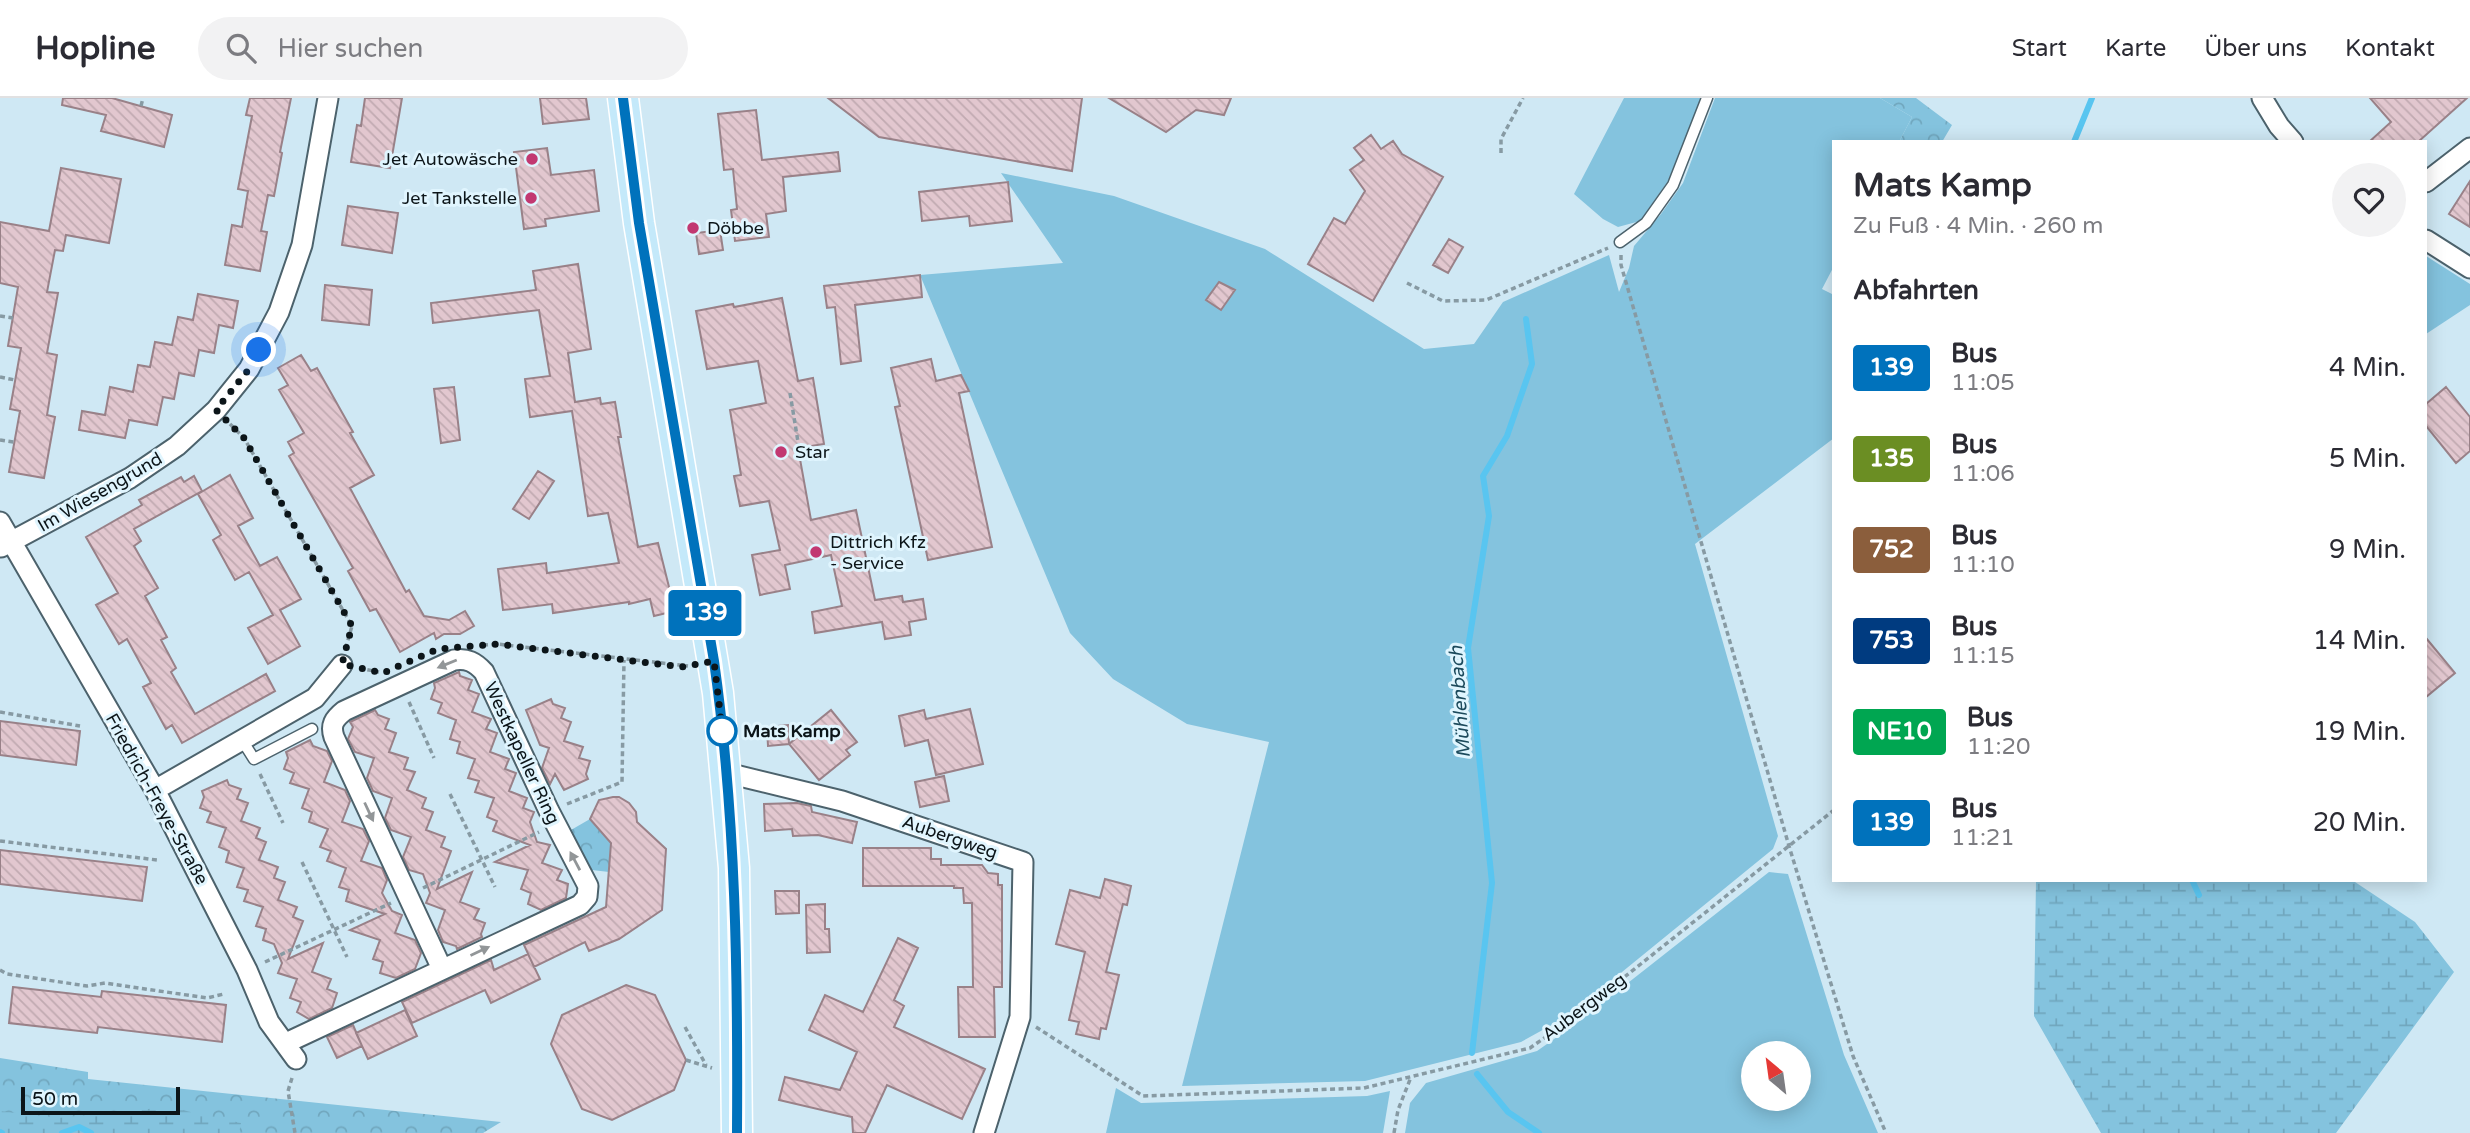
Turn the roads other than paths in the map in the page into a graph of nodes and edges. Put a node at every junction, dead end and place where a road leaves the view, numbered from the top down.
1 (328, 98) edge
2 (623, 98) edge
3 (1707, 98) edge
4 (2262, 98) edge
5 (2291, 140) edge
6 (2470, 148) edge
7 (2427, 182) edge
8 (2427, 241) edge
9 (1620, 243) road end
10 (2470, 268) edge
11 (0, 522) edge
12 (6, 545) edge
13 (342, 664) road end
14 (312, 729) dead end
15 (242, 740) junction
16 (727, 774) junction
17 (155, 790) junction
18 (442, 969) junction
19 (291, 1051) joint
20 (737, 1133) edge
21 (984, 1133) edge

1 - 12 street, Im Wiesengrund
2 - 16 main road
3 - 9 lane
4 - 5 street
6 - 7 street
8 - 10 street
11 - 12 street, Friedrich-Freye-Straße
12 - 17 street, Friedrich-Freye-Straße
13 - 15 street
14 - 15 lane
15 - 17 street
16 - 20 main road
16 - 21 street, Aubergweg
17 - 19 street, Friedrich-Freye-Straße
18 -> 18 street, Westkapeller Ring
18 - 19 street, Westkapeller Ring

